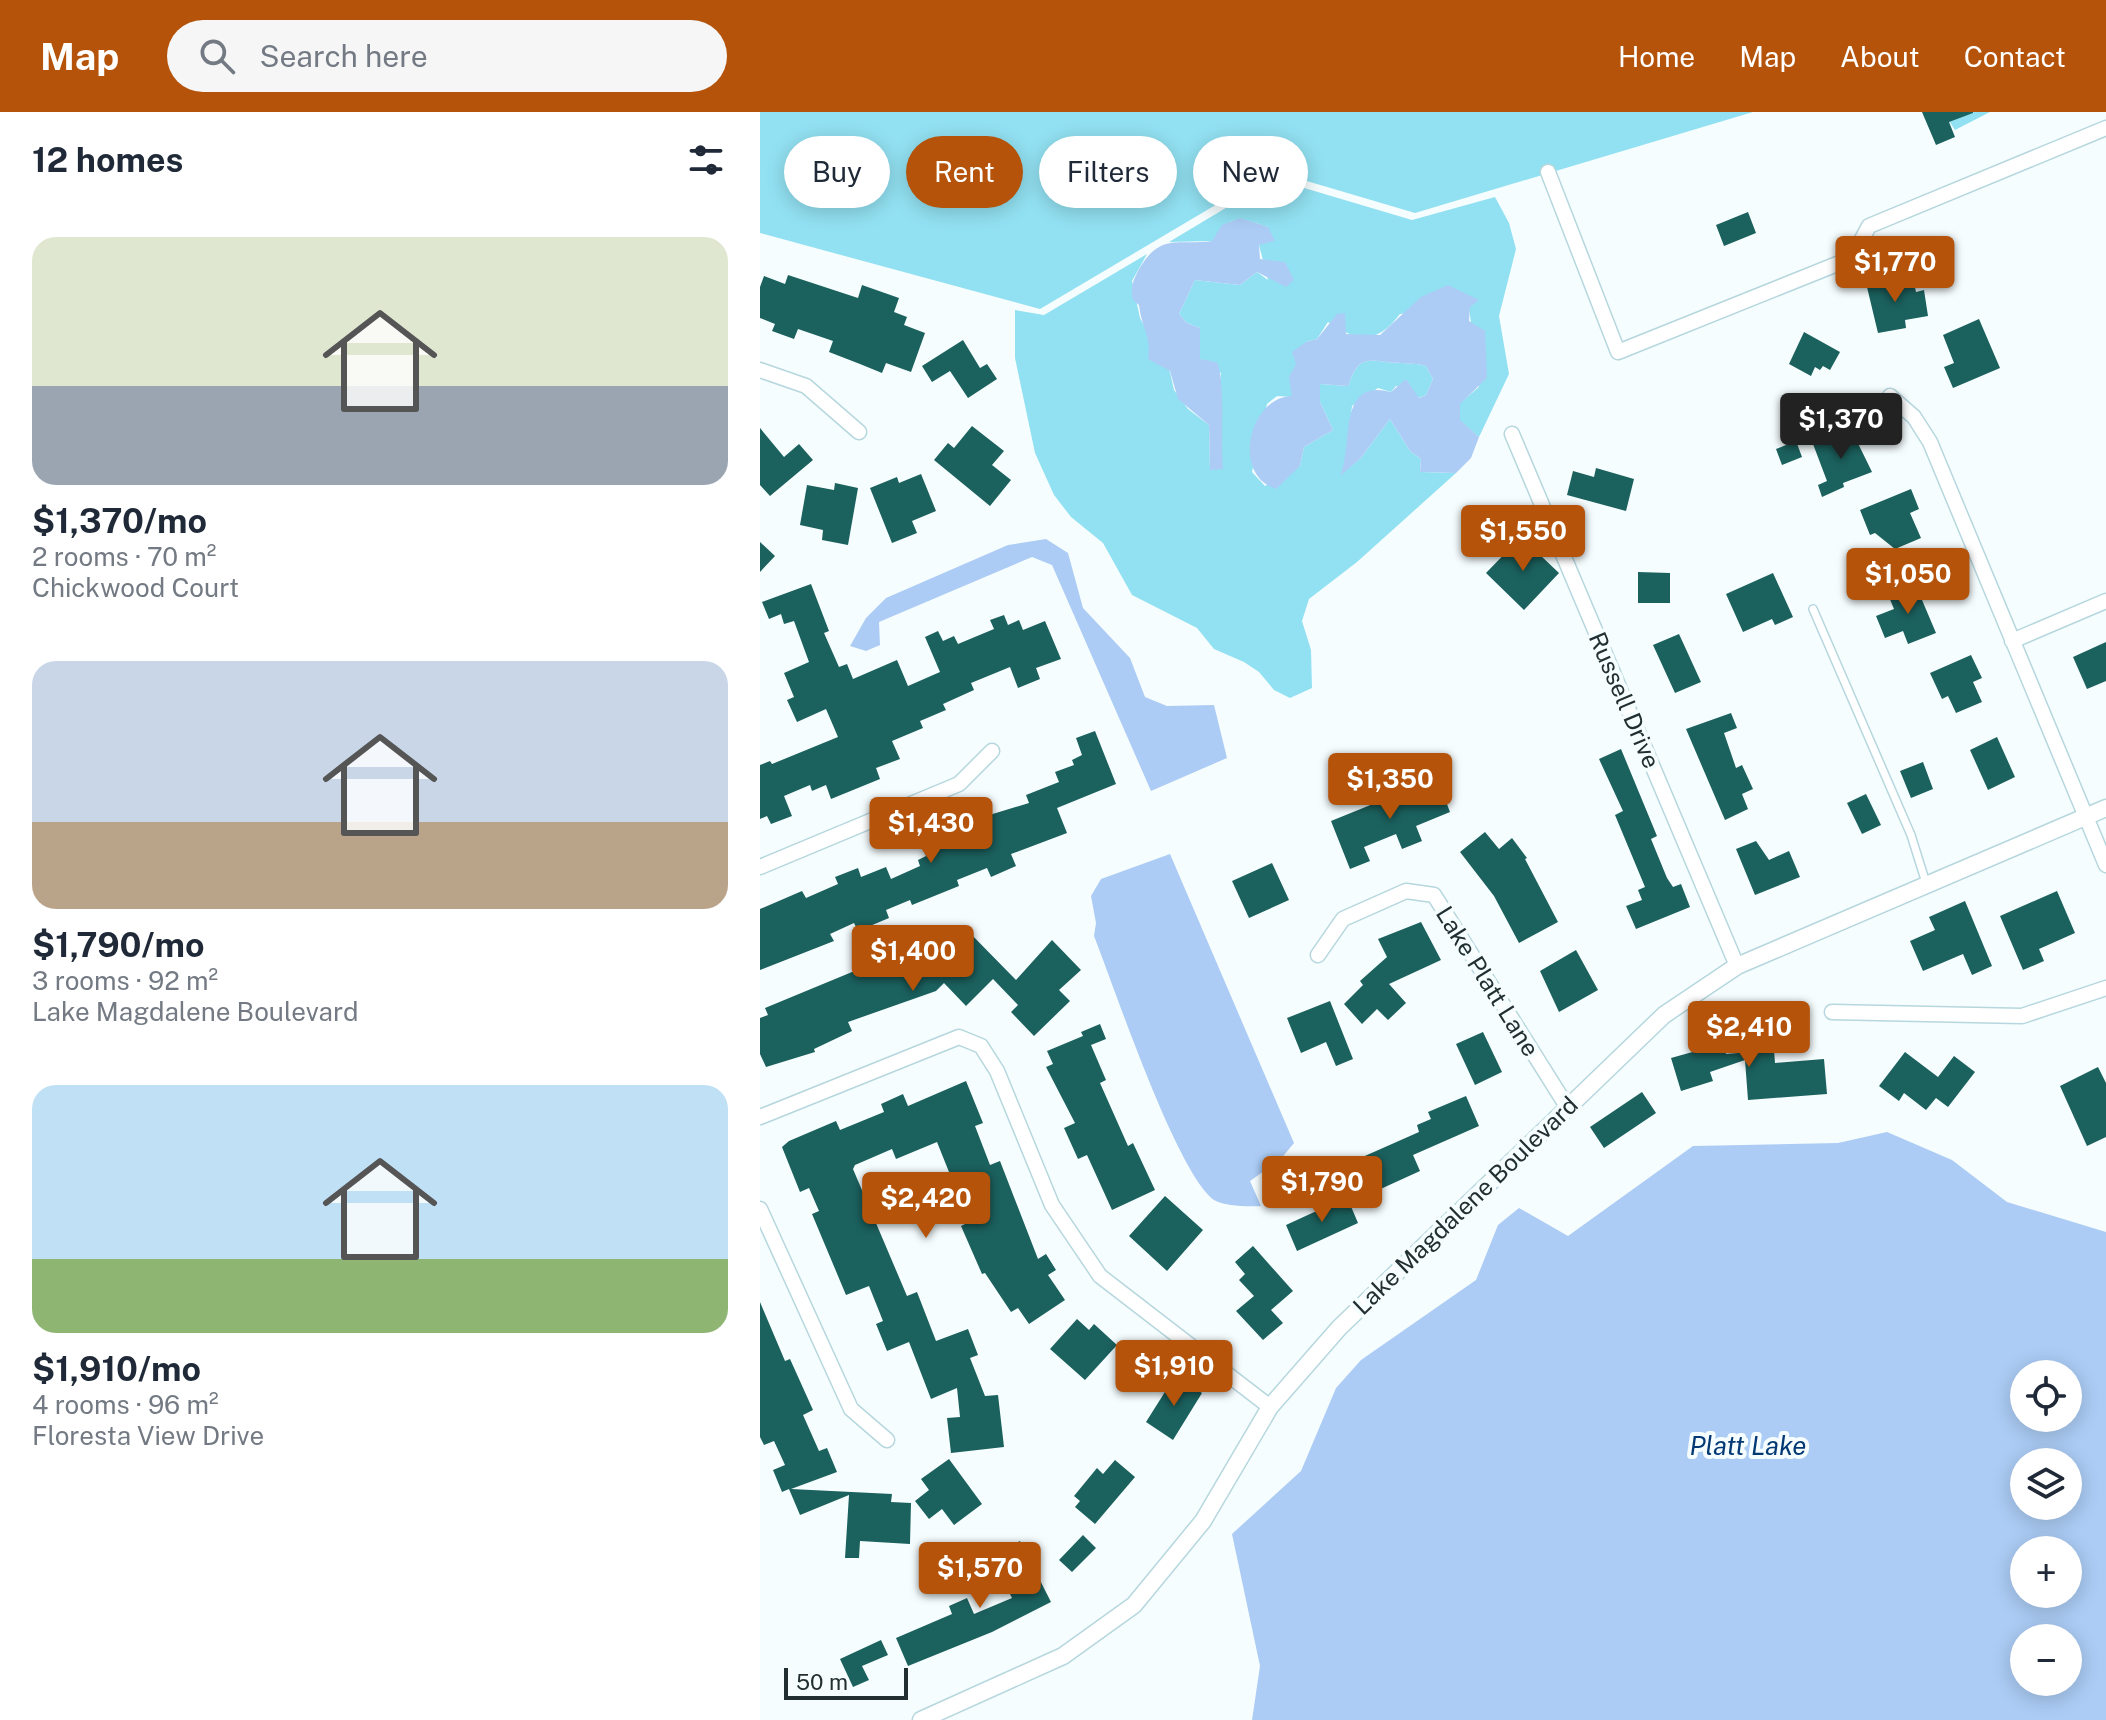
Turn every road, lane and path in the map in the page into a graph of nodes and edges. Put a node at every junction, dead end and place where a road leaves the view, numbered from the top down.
1 (2106, 128) edge
2 (1548, 172) dead end
3 (760, 370) edge
4 (1890, 396) dead end
5 (859, 432) dead end
6 (1512, 434) dead end
7 (2106, 601) edge
8 (1813, 609) dead end
9 (2012, 641) junction
10 (992, 751) dead end
11 (2106, 808) edge
12 (2084, 817) junction
13 (2106, 865) edge
14 (760, 867) edge
15 (1927, 885) junction
16 (1318, 955) dead end
17 (1737, 966) junction
18 (2106, 988) edge
19 (1832, 1012) dead end
20 (1566, 1105) junction
21 (760, 1117) edge
22 (760, 1209) edge
23 (1270, 1407) junction
24 (887, 1440) dead end
25 (921, 1720) edge

1 - 2 street
3 - 5 street
4 - 9 street
6 - 17 street, Russell Drive
7 - 9 street
8 - 15 lane
9 - 12 street
10 - 14 street
11 - 12 street, Lake Magdalene Boulevard
12 - 13 street
12 - 15 street, Lake Magdalene Boulevard
15 - 17 street, Lake Magdalene Boulevard
16 - 20 street, Lake Platt Lane
17 - 20 street, Lake Magdalene Boulevard
18 - 19 street
20 - 23 street, Lake Magdalene Boulevard
21 - 23 street
22 - 24 street
23 - 25 street, Lake Magdalene Boulevard

